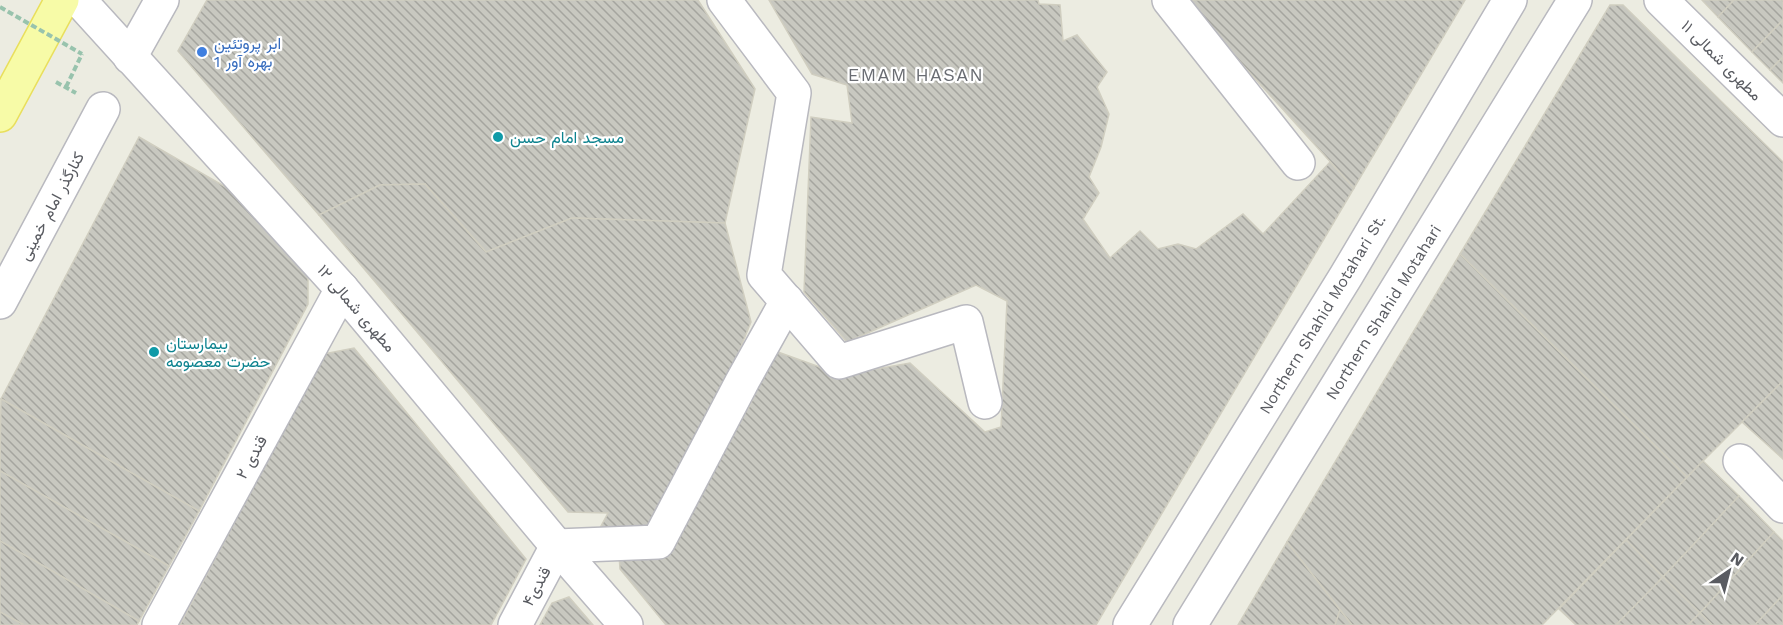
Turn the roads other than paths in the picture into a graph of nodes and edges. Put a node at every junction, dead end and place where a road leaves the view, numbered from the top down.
1 (62, 0) edge
2 (78, 0) edge
3 (162, 0) edge
4 (724, 0) edge
5 (1169, 0) edge
6 (1510, 0) edge
7 (1575, 0) edge
8 (1661, 0) edge
9 (130, 57) junction
10 (103, 110) dead end
11 (0, 115) edge
12 (1783, 120) edge
13 (1298, 162) dead end
14 (342, 289) junction
15 (787, 301) junction
16 (0, 302) edge
17 (985, 402) dead end
18 (1740, 461) dead end
19 (1783, 506) edge
20 (557, 546) junction
21 (159, 625) edge
22 (515, 625) edge
23 (626, 625) edge
24 (1130, 625) edge
25 (1190, 625) edge

1 - 11 main road
2 - 9 street, مطهری شمالی ۱۲
3 - 9 street
4 - 15 street
5 - 13 street
6 - 24 street, Northern Shahid Motahari St.
7 - 25 street, Northern Shahid Motahari
8 - 12 street, مطهری شمالی ۱۱
9 - 14 street, مطهری شمالی ۱۲
10 - 16 street, کنارگذر امام خمینی
14 - 20 street, مطهری شمالی ۱۲
14 - 21 street, قندی ۲
15 - 17 street
15 - 20 street
18 - 19 street
20 - 22 street, قندی۴
20 - 23 street, مطهری شمالی ۱۲

